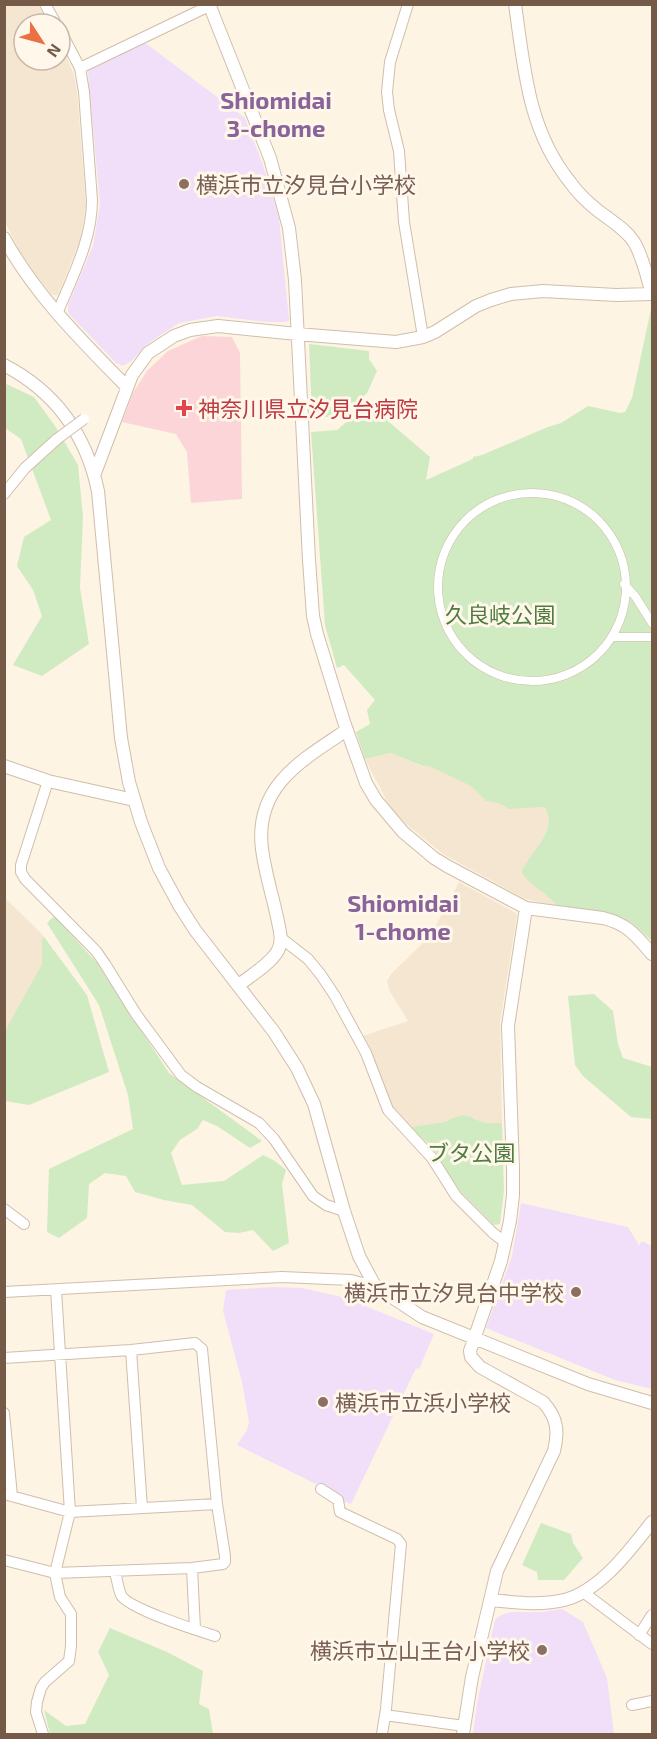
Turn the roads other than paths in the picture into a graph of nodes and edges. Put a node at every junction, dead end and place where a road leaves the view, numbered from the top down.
1 (408, 4) edge
2 (514, 4) edge
3 (209, 5) edge
4 (72, 53) edge
5 (80, 68) junction
6 (4, 238) edge
7 (652, 294) edge
8 (57, 314) junction
9 (297, 334) junction
10 (423, 337) junction
11 (4, 365) edge
12 (127, 387) junction
13 (84, 419) dead end
14 (94, 473) junction
15 (4, 494) edge
16 (624, 584) junction
17 (652, 623) edge
18 (652, 637) edge
19 (613, 638) junction
20 (347, 730) junction
21 (4, 766) edge
22 (48, 781) junction
23 (134, 800) junction
24 (526, 908) junction
25 (281, 938) junction
26 (652, 954) edge
27 (239, 986) junction
28 (4, 1209) edge
29 (344, 1211) junction
30 (24, 1224) dead end
31 (506, 1243) junction
32 (375, 1286) junction
33 (57, 1290) junction
34 (4, 1292) edge
35 (474, 1338) junction
36 (131, 1350) junction
37 (61, 1354) junction
38 (4, 1358) edge
39 (652, 1403) edge
40 (4, 1413) edge
41 (321, 1490) dead end
42 (8, 1495) edge
43 (217, 1504) junction
44 (142, 1508) junction
45 (70, 1512) junction
46 (652, 1522) edge
47 (4, 1560) edge
48 (192, 1568) junction
49 (115, 1572) junction
50 (55, 1573) junction
51 (582, 1592) junction
52 (490, 1600) junction
53 (652, 1615) edge
54 (195, 1629) junction
55 (639, 1635) junction
56 (215, 1636) dead end
57 (652, 1644) edge
58 (652, 1701) edge
59 (632, 1705) dead end
60 (385, 1715) junction
61 (463, 1730) edge
62 (43, 1734) edge
63 (382, 1734) edge

1 - 10 street
2 - 7 street
3 - 5 street
3 - 9 street
4 - 5 street
5 - 8 street
6 - 8 street
7 - 10 street
8 - 12 street
9 - 10 street
9 - 12 street
9 - 20 street
11 - 14 street
12 - 14 street
13 - 15 street, bridge
14 - 23 street
16 - 17 street
16 - 19 street
16 - 19 street
18 - 19 street
20 - 24 street
20 - 25 street
21 - 22 street
22 - 23 street
22 - 29 street
23 - 27 street
24 - 26 street
24 - 31 street
25 - 27 street
25 - 31 street
27 - 29 street
28 - 30 street
29 - 32 street
31 - 35 street
32 - 33 street
32 - 35 street
33 - 34 street
33 - 37 street
35 - 39 street
35 - 52 street
36 - 37 street
36 - 43 street
36 - 44 street
37 - 38 street
37 - 45 street
40 - 42 street
41 - 60 street
42 - 45 street
43 - 44 street
43 - 48 street
44 - 45 street
45 - 50 street
46 - 51 street
47 - 50 street
48 - 49 street
48 - 54 street
49 - 50 street
49 - 54 street
50 - 62 street
51 - 52 street
51 - 55 street
52 - 61 street
53 - 55 street
54 - 56 street
55 - 57 street
58 - 59 street
60 - 61 street
60 - 63 street

